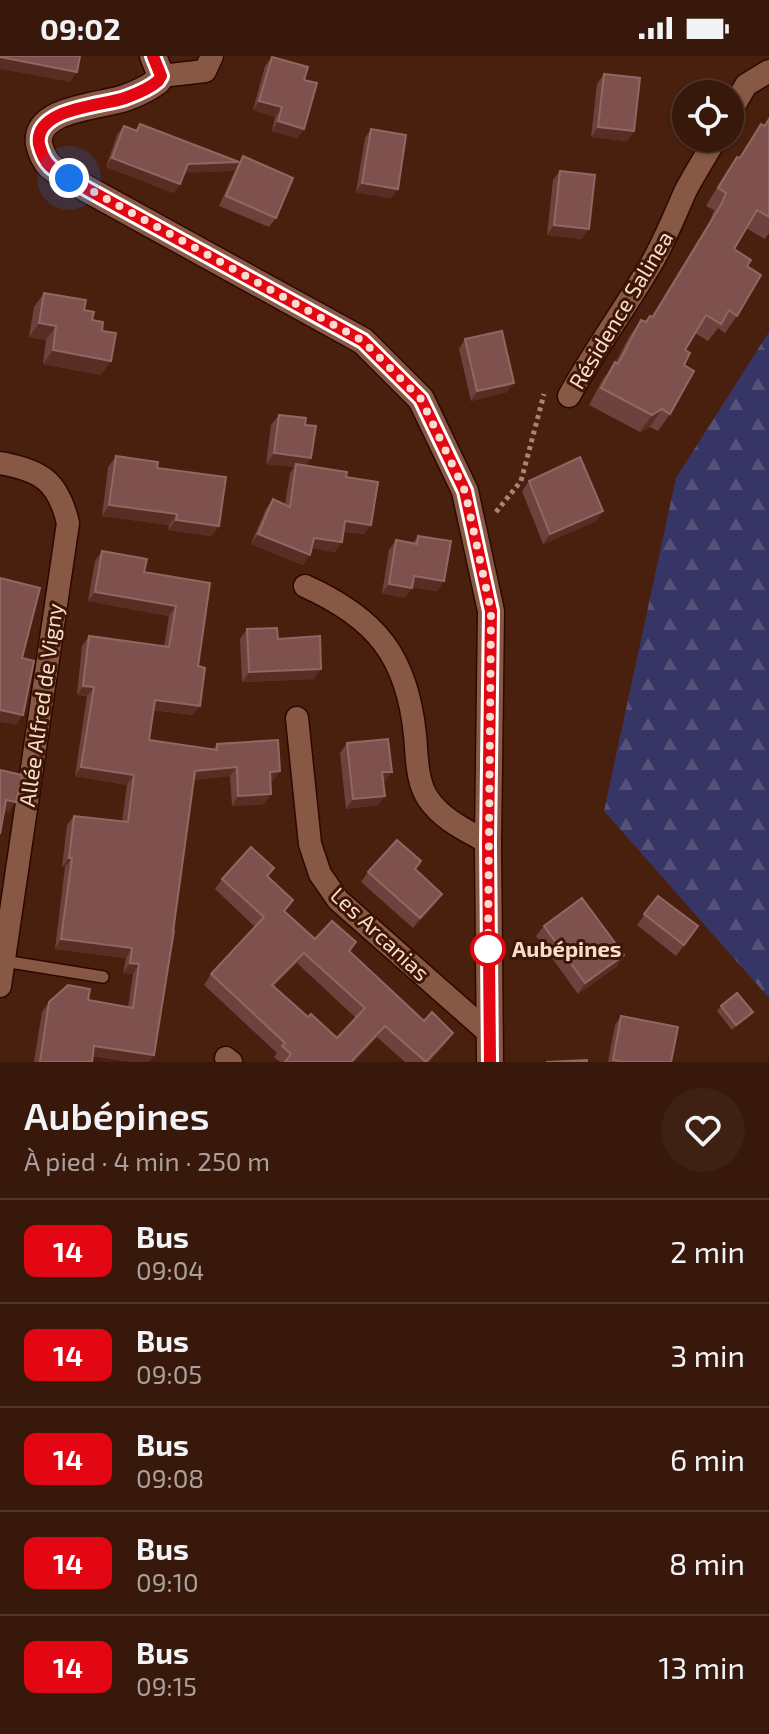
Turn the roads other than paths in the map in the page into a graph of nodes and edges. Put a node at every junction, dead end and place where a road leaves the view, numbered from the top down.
1 (212, 56) edge
2 (157, 66) edge
3 (769, 71) edge
4 (744, 88) edge
5 (708, 152) edge
6 (569, 396) dead end
7 (0, 463) edge
8 (305, 586) dead end
9 (297, 718) dead end
10 (488, 843) junction
11 (4, 961) junction
12 (103, 977) dead end
13 (0, 986) edge
14 (489, 1033) junction
15 (490, 1062) edge

1 - 2 street
2 - 10 street
3 - 4 street
5 - 6 street, Résidence Salinea
7 - 11 street, Allée Alfred de Vigny
8 - 10 street
9 - 14 street, Les Arcanias
10 - 14 street
11 - 12 lane
11 - 13 street, Allée Alfred de Vigny
14 - 15 street

